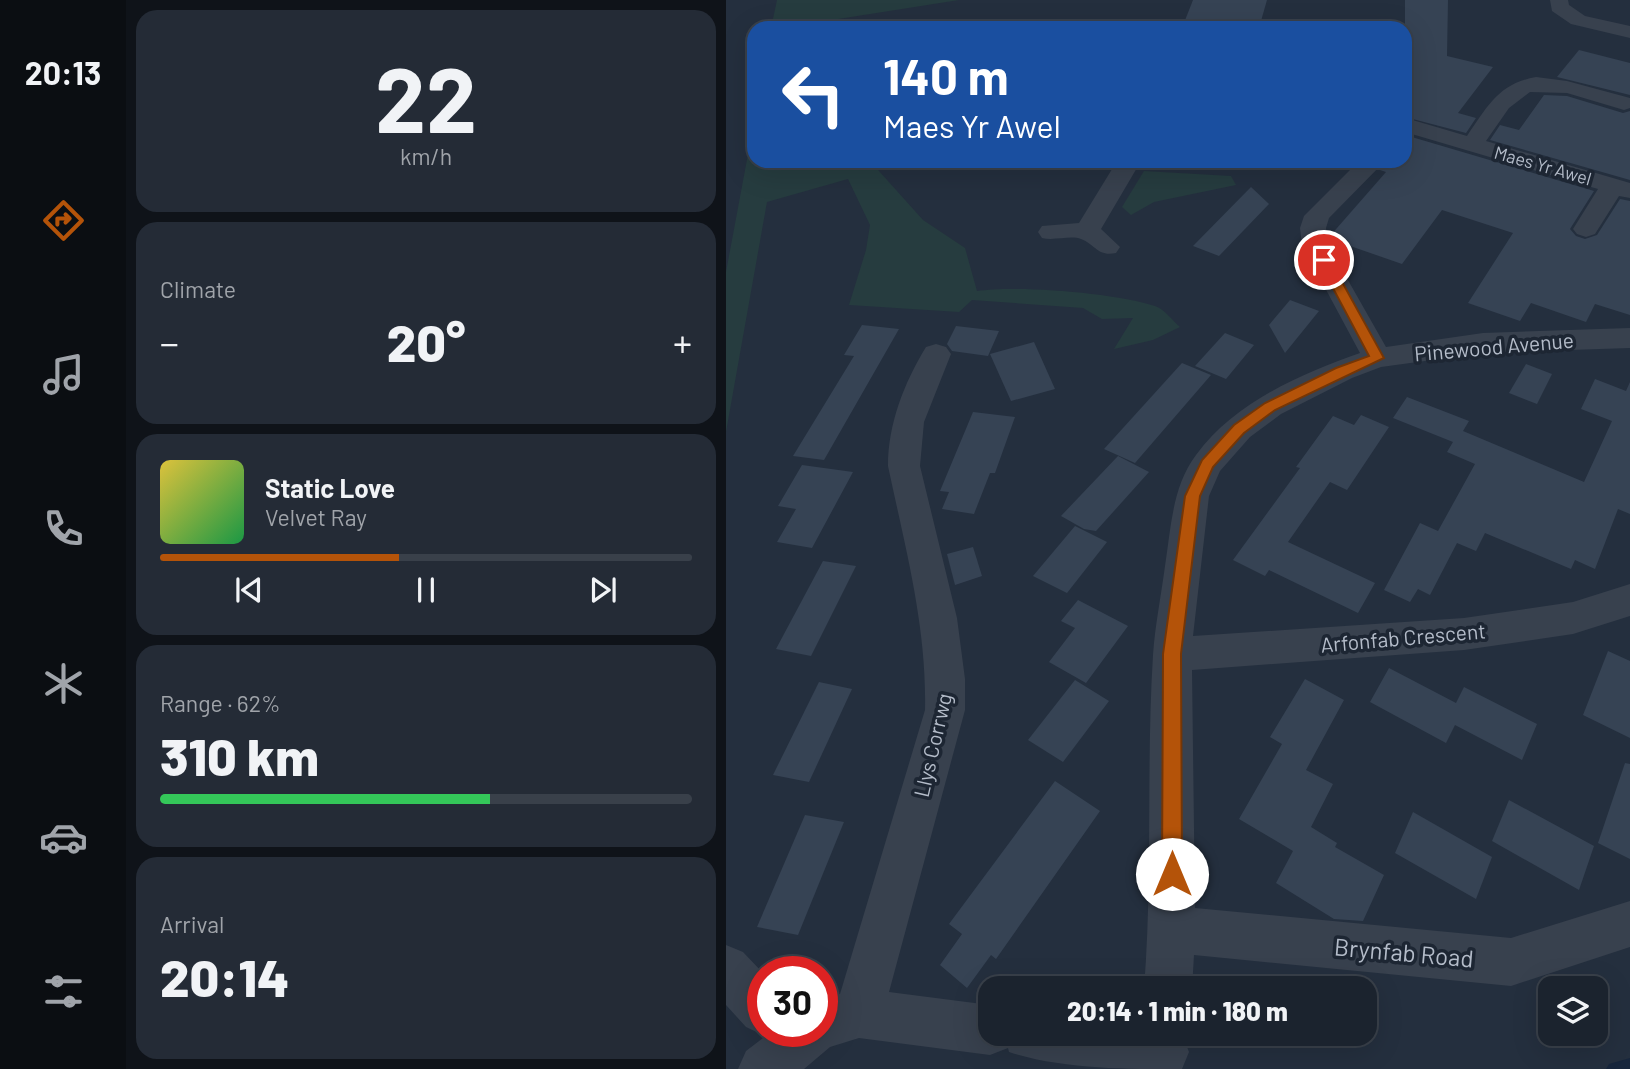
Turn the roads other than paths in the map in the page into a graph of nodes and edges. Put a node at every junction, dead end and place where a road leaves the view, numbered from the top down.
1 (1559, 0) edge
2 (1629, 32) edge
3 (1624, 103) dead end
4 (1412, 127) edge
5 (1472, 145) junction
6 (1126, 168) edge
7 (1366, 168) edge
8 (1622, 188) edge
9 (1586, 229) dead end
10 (1051, 232) dead end
11 (1630, 338) edge
12 (937, 354) dead end
13 (1377, 358) junction
14 (1630, 600) edge
15 (1172, 654) junction
16 (1630, 924) edge
17 (1172, 929) junction
18 (833, 956) edge
19 (726, 969) edge
20 (1169, 976) edge
21 (747, 987) edge
22 (978, 1030) edge
23 (838, 1032) edge
24 (1118, 1046) edge
25 (1164, 1052) edge

1 - 2 street
3 - 5 street, Maes Yr Awel
4 - 5 street, Maes Yr Awel
5 - 8 street, Maes Yr Awel
6 - 10 street
7 - 13 street
8 - 9 street, Maes Yr Awel
11 - 13 street, Pinewood Avenue
12 - 18 street, Llys Corrwg
13 - 15 street, Pinewood Avenue
14 - 15 street, Arfonfab Crescent
15 - 17 street, Pinewood Avenue
16 - 17 street, Brynfab Road
17 - 20 street, Pinewood Avenue
19 - 21 street
22 - 23 street
24 - 25 street

